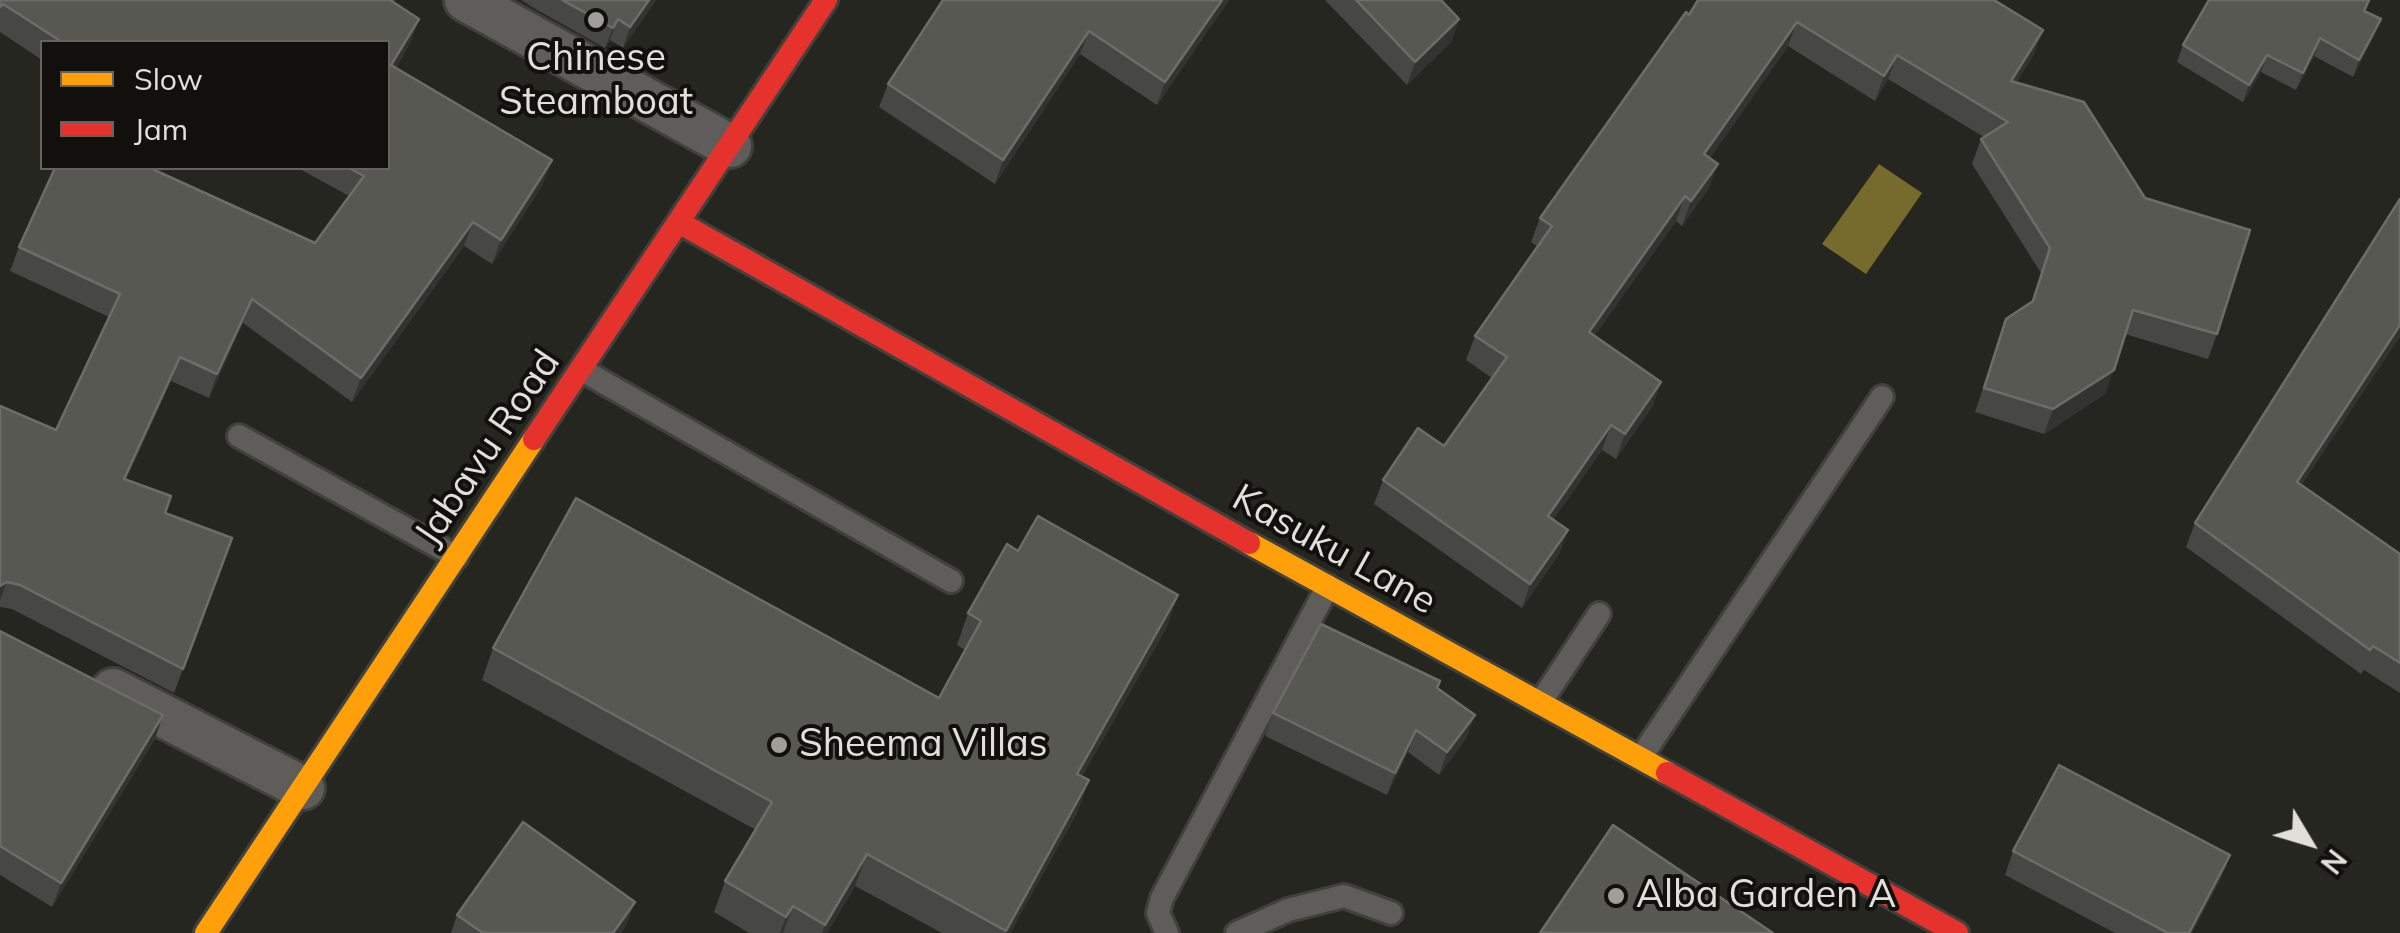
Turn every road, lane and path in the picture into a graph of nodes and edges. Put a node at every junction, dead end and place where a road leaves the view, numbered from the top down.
1 (466, 0) edge
2 (826, 0) edge
3 (730, 146) junction
4 (680, 222) junction
5 (582, 370) junction
6 (1882, 397) dead end
7 (239, 436) dead end
8 (457, 556) junction
9 (951, 581) dead end
10 (1328, 586) junction
11 (1599, 614) dead end
12 (79, 672) edge
13 (1540, 703) junction
14 (1641, 757) junction
15 (304, 788) junction
16 (1392, 913) dead end
17 (206, 933) edge
18 (1167, 933) edge
19 (1238, 933) edge
20 (1957, 933) edge

1 - 3 street
2 - 3 street, Jabavu Road
3 - 4 street, Jabavu Road
4 - 5 street, Jabavu Road
4 - 10 street, Kasuku Lane
5 - 8 street, Jabavu Road
5 - 9 lane
6 - 14 lane
7 - 8 lane
8 - 15 street, Jabavu Road
10 - 13 street, Kasuku Lane
10 - 18 lane
11 - 13 lane
12 - 15 street
13 - 14 street, Kasuku Lane
14 - 20 street, Kasuku Lane
15 - 17 street, Jabavu Road
16 - 19 lane

